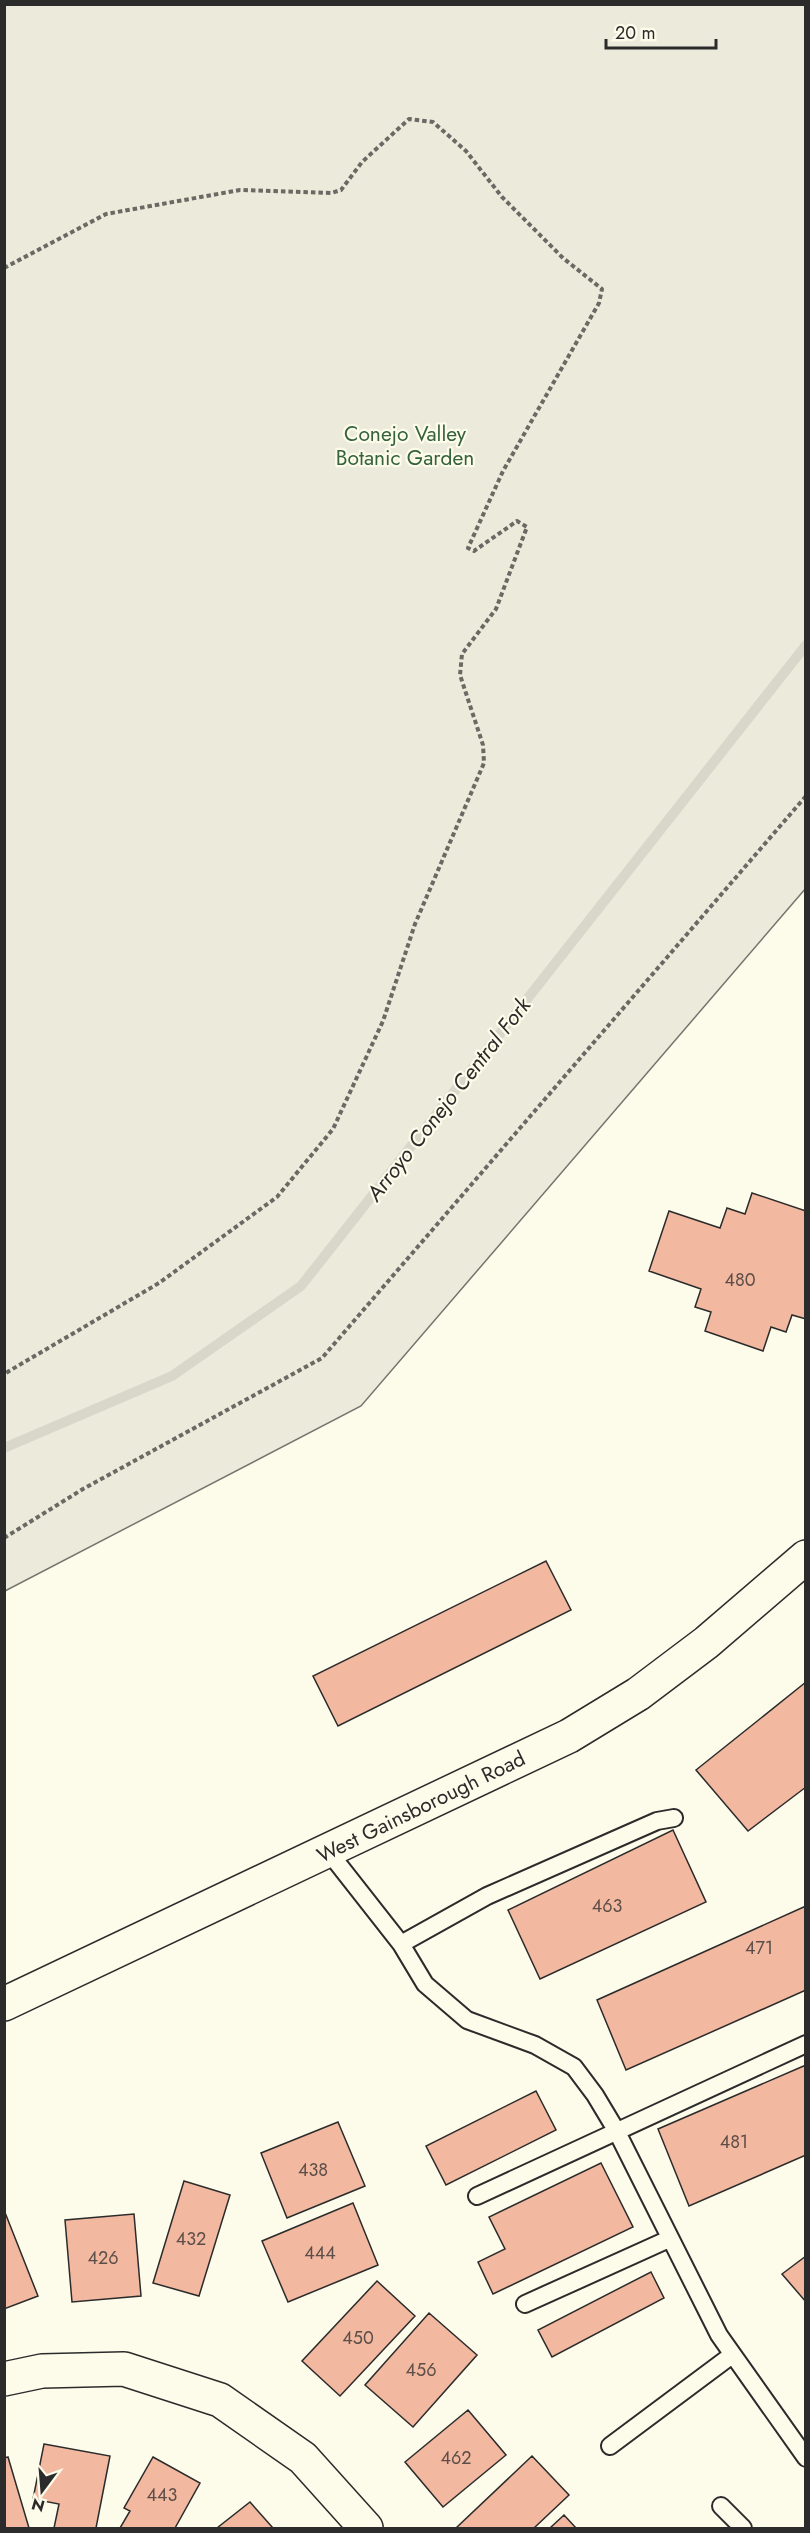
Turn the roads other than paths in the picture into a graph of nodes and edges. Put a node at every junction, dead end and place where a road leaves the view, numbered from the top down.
1 (806, 1557) edge
2 (674, 1818) dead end
3 (328, 1851) junction
4 (401, 1944) junction
5 (4, 2004) edge
6 (806, 2044) edge
7 (616, 2130) junction
8 (477, 2196) dead end
9 (669, 2239) junction
10 (525, 2304) dead end
11 (732, 2355) junction
12 (4, 2379) edge
13 (610, 2446) dead end
14 (806, 2458) edge
15 (721, 2506) dead end
16 (366, 2529) edge
17 (743, 2529) edge

1 - 3 street, West Gainsborough Road
2 - 4 lane
3 - 4 lane
3 - 5 street, West Gainsborough Road
4 - 7 lane
6 - 7 lane
7 - 8 lane
7 - 9 lane
9 - 10 lane
9 - 11 lane
11 - 13 lane
11 - 14 lane
12 - 16 street
15 - 17 lane

